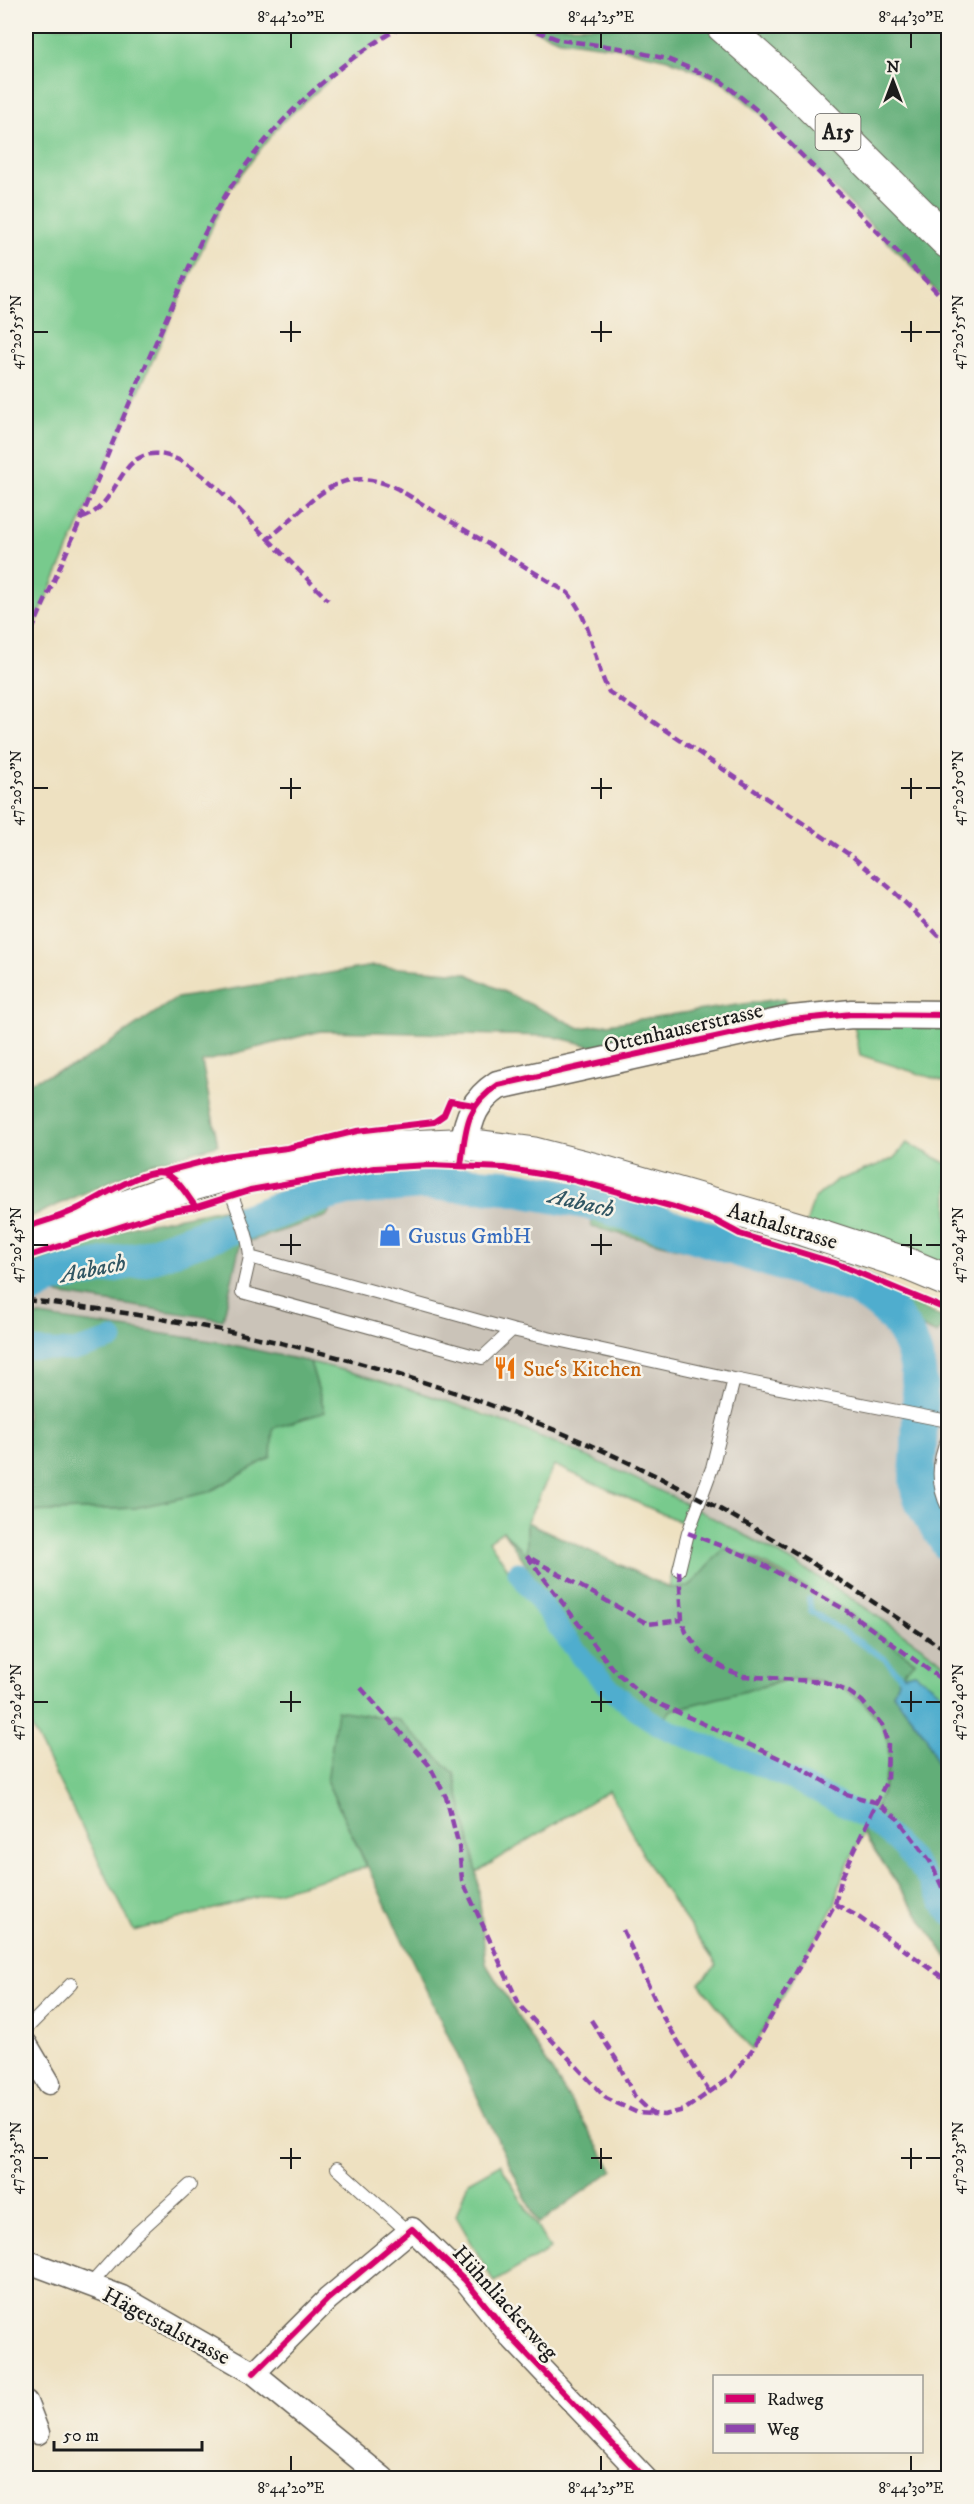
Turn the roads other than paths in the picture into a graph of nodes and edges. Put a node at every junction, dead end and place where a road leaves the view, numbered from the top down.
1 (723, 26) edge
2 (750, 26) edge
3 (948, 222) edge
4 (948, 242) edge
5 (948, 1014) edge
6 (464, 1144) junction
7 (226, 1175) junction
8 (26, 1242) edge
9 (250, 1257) junction
10 (948, 1281) edge
11 (512, 1330) junction
12 (734, 1379) junction
13 (944, 1420) edge
14 (948, 1437) edge
15 (948, 1508) edge
16 (679, 1570) dead end
17 (70, 1984) dead end
18 (26, 2029) edge
19 (26, 2044) edge
20 (49, 2083) dead end
21 (337, 2168) dead end
22 (190, 2185) dead end
23 (408, 2232) junction
24 (26, 2260) edge
25 (90, 2285) junction
26 (254, 2373) junction
27 (26, 2402) edge
28 (38, 2433) dead end
29 (383, 2478) edge
30 (645, 2478) edge

1 - 4 highway, A15
2 - 3 highway, A15
5 - 6 street, Ottenhauserstrasse
6 - 7 main road, Aathalstrasse
6 - 10 main road, Aathalstrasse
7 - 8 main road, Aathalstrasse
7 - 9 lane
9 - 11 lane
9 - 11 lane
11 - 12 lane
12 - 13 lane
12 - 16 lane
14 - 15 lane
17 - 18 lane
19 - 20 street
21 - 23 lane, Hühnliackerweg
22 - 25 lane, Hägetstalstrasse
23 - 26 street
23 - 30 street, Hühnliackerweg
24 - 25 street, Hägetstalstrasse
25 - 26 street, Hägetstalstrasse
26 - 29 street, Hägetstalstrasse
27 - 28 street

